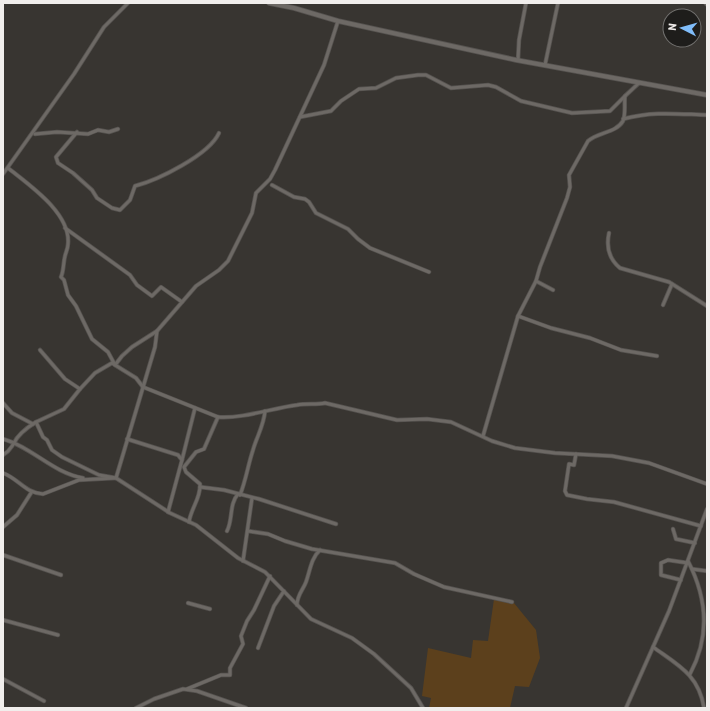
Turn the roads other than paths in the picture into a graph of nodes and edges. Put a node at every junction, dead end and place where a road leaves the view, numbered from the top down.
1 (128, 3) edge
2 (269, 3) edge
3 (526, 3) edge
4 (558, 3) edge
5 (338, 21) junction
6 (518, 60) junction
7 (545, 65) junction
8 (640, 83) junction
9 (625, 96) junction
10 (707, 96) edge
11 (707, 114) edge
12 (300, 117) junction
13 (623, 119) junction
14 (118, 129) dead end
15 (77, 132) junction
16 (219, 133) dead end
17 (35, 134) dead end
18 (8, 168) junction
19 (3, 174) edge
20 (272, 185) dead end
21 (65, 227) junction
22 (609, 233) dead end
23 (429, 272) dead end
24 (536, 282) junction
25 (672, 284) junction
26 (553, 290) dead end
27 (182, 302) junction
28 (664, 305) dead end
29 (707, 306) edge
30 (518, 316) junction
31 (157, 330) junction
32 (40, 350) dead end
33 (657, 356) dead end
34 (115, 366) junction
35 (143, 387) junction
36 (80, 389) junction
37 (3, 404) edge
38 (195, 408) junction
39 (265, 411) junction
40 (218, 417) junction
41 (34, 423) junction
42 (483, 436) junction
43 (3, 439) edge
44 (127, 439) junction
45 (13, 443) junction
46 (576, 454) junction
47 (3, 455) edge
48 (182, 460) junction
49 (4, 474) edge
50 (116, 478) junction
51 (3, 479) edge
52 (87, 479) junction
53 (707, 484) edge
54 (200, 487) junction
55 (31, 493) junction
56 (239, 495) junction
57 (252, 498) junction
58 (707, 509) edge
59 (168, 512) junction
60 (189, 522) junction
61 (336, 524) dead end
62 (701, 526) junction
63 (3, 528) edge
64 (672, 529) dead end
65 (248, 530) junction
66 (227, 531) dead end
67 (695, 543) junction
68 (320, 550) junction
69 (3, 556) edge
70 (243, 561) junction
71 (688, 562) junction
72 (692, 569) junction
73 (707, 571) edge
74 (61, 576) dead end
75 (270, 576) junction
76 (681, 580) junction
77 (284, 591) junction
78 (703, 597) junction
79 (512, 602) dead end
80 (707, 602) edge
81 (188, 603) dead end
82 (297, 605) junction
83 (210, 609) dead end
84 (3, 620) edge
85 (58, 635) dead end
86 (653, 647) junction
87 (258, 648) dead end
88 (690, 674) junction
89 (3, 679) edge
90 (187, 689) junction
91 (44, 701) dead end
92 (136, 708) edge
93 (246, 708) edge
94 (423, 708) edge
95 (626, 708) edge
96 (704, 708) edge

1 - 18 street
2 - 5 street
3 - 6 street
4 - 7 street
5 - 6 street
5 - 12 street
6 - 7 street
7 - 8 street
8 - 9 street
8 - 10 street
9 - 12 street
9 - 13 street
11 - 13 street
12 - 27 street
13 - 24 street
14 - 15 street
15 - 16 street
15 - 17 street
18 - 19 street
18 - 21 street
20 - 23 street
21 - 27 street
21 - 34 street
22 - 25 street
24 - 26 street
24 - 30 street
25 - 28 street
25 - 29 street
27 - 31 street
30 - 33 street
30 - 42 street
31 - 34 street
31 - 35 street
32 - 36 street
34 - 35 street
34 - 36 street
35 - 38 street
35 - 44 street
36 - 41 street
37 - 41 street
38 - 40 street
38 - 48 street
39 - 40 street
39 - 42 street
39 - 56 street
40 - 54 street
41 - 45 street
41 - 50 street
42 - 46 street
43 - 45 street
44 - 48 street
44 - 50 street
45 - 47 street
45 - 52 street
46 - 53 street
46 - 62 street
48 - 59 street
49 - 51 street
49 - 55 street
50 - 52 street
50 - 59 street
52 - 55 street
54 - 56 street
54 - 60 street
55 - 63 street
56 - 57 street
56 - 66 street
57 - 61 street
57 - 65 street
58 - 62 street
59 - 60 street
60 - 70 street
62 - 67 street
64 - 67 street
65 - 68 street
65 - 70 street
67 - 71 street
68 - 79 street
68 - 82 street
69 - 74 street
70 - 75 street
71 - 72 street
71 - 76 street
71 - 76 street
72 - 73 street
72 - 78 street
75 - 77 street
75 - 90 street
76 - 86 street
77 - 82 street
77 - 87 street
78 - 80 street
78 - 88 street
81 - 83 street
82 - 94 street
84 - 85 street
86 - 88 street
86 - 95 street
88 - 96 street
89 - 91 street
90 - 92 street
90 - 93 street

